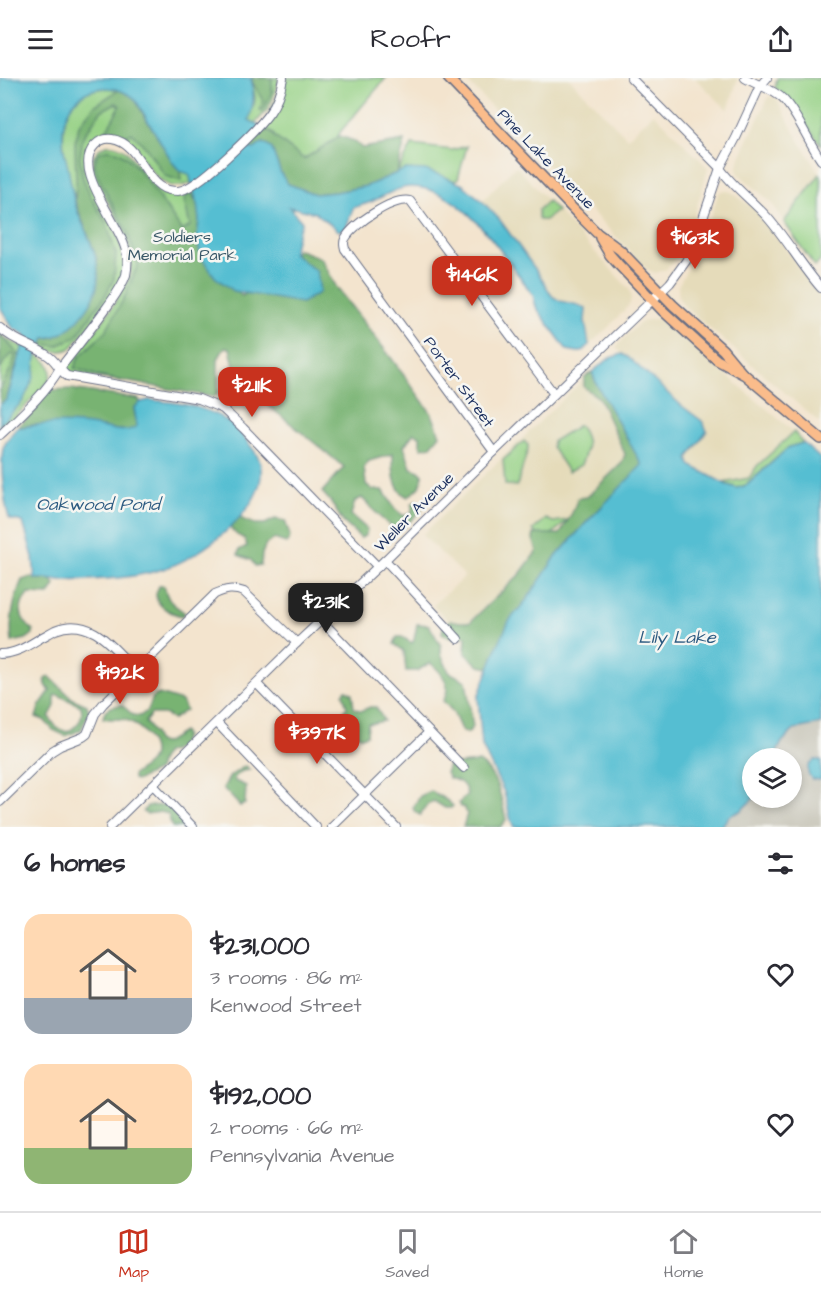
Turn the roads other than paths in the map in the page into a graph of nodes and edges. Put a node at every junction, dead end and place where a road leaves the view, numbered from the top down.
1 (284, 78) edge
2 (448, 78) edge
3 (632, 78) edge
4 (745, 78) edge
5 (767, 78) edge
6 (761, 82) edge
7 (821, 160) edge
8 (720, 168) junction
9 (597, 233) junction
10 (821, 288) edge
11 (661, 291) junction
12 (652, 300) junction
13 (0, 328) edge
14 (60, 368) junction
15 (742, 373) junction
16 (554, 394) junction
17 (0, 435) edge
18 (821, 439) edge
19 (494, 452) junction
20 (386, 560) junction
21 (378, 567) junction
22 (322, 621) junction
23 (458, 639) dead end
24 (297, 643) junction
25 (0, 654) edge
26 (136, 671) junction
27 (257, 684) junction
28 (217, 723) junction
29 (429, 732) junction
30 (464, 768) dead end
31 (153, 785) junction
32 (365, 795) junction
33 (0, 802) edge
34 (110, 827) edge
35 (193, 827) edge
36 (316, 827) edge
37 (332, 827) edge
38 (396, 827) edge

1 - 14 street
2 - 9 main road, Pine Lake Avenue
3 - 8 street
4 - 6 street
5 - 6 street, Weller Avenue
6 - 7 street
6 - 8 street, Weller Avenue
8 - 10 street
8 - 11 street, Weller Avenue
9 - 11 main road, Pine Lake Avenue
9 - 12 main road, Pine Lake Avenue
11 - 12 street, Weller Avenue
11 - 15 main road, Pine Lake Avenue
12 - 15 main road, Pine Lake Avenue
12 - 16 street, Weller Avenue
13 - 14 street
14 - 17 street
14 - 21 street
15 - 18 main road, Pine Lake Avenue
16 - 19 street, Weller Avenue
16 - 19 street, Porter Street
19 - 20 street, Weller Avenue
20 - 21 street, Weller Avenue
20 - 23 street
21 - 22 street, Weller Avenue
22 - 24 street, Weller Avenue
22 - 29 street
24 - 26 street
24 - 27 street, Weller Avenue
25 - 26 street
26 - 33 street
27 - 28 street, Weller Avenue
27 - 32 street
28 - 31 street, Weller Avenue
28 - 36 street
29 - 30 street
29 - 32 street
31 - 34 street, Weller Avenue
31 - 35 street
32 - 37 street
32 - 38 street

